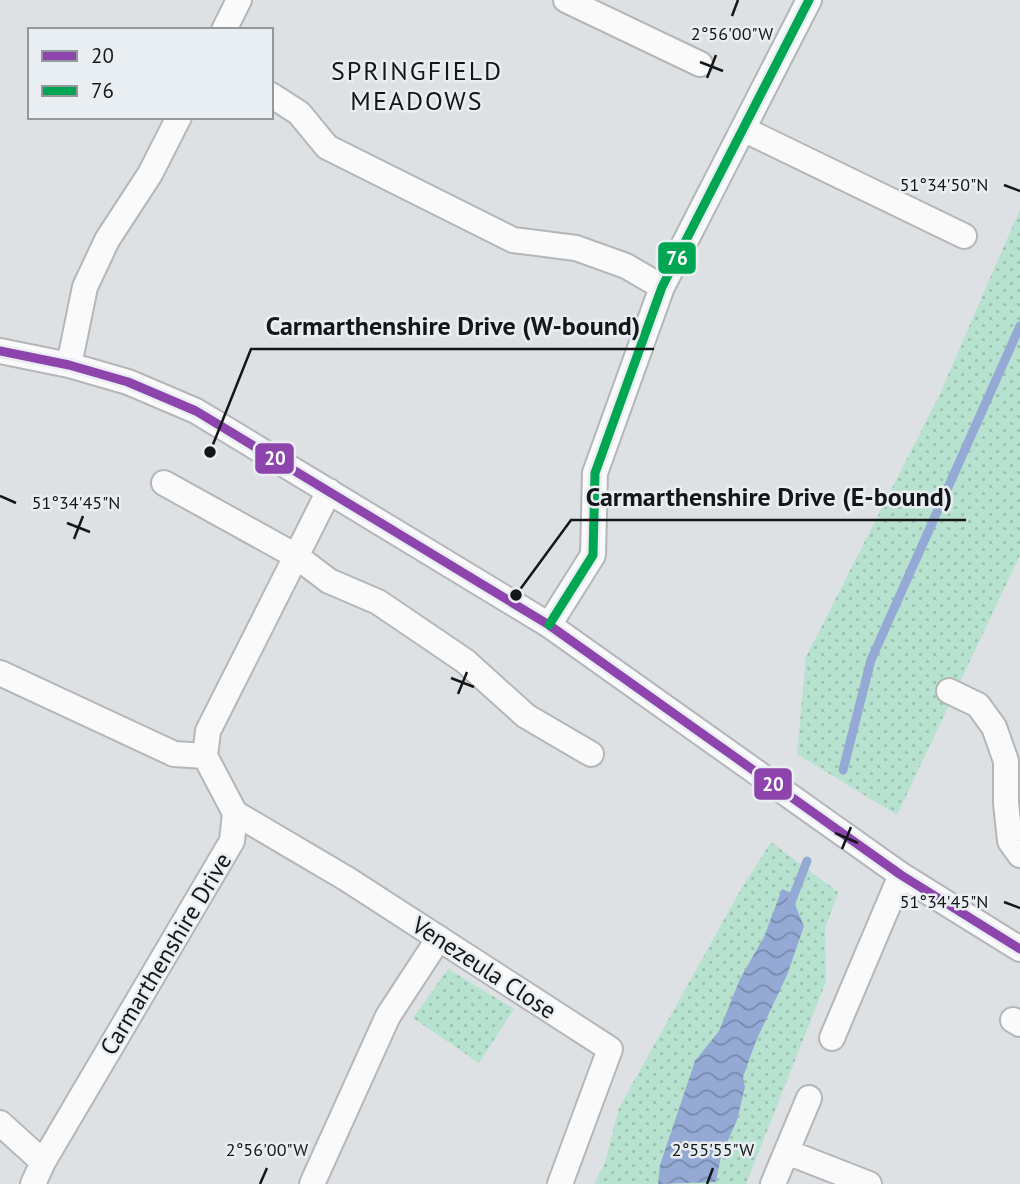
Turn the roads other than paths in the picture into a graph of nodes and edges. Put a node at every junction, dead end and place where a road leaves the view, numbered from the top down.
1 (239, 0) edge
2 (566, 0) edge
3 (809, 0) edge
4 (225, 28) edge
5 (700, 64) dead end
6 (273, 96) edge
7 (178, 119) edge
8 (743, 129) junction
9 (964, 236) dead end
10 (662, 287) junction
11 (0, 351) edge
12 (69, 365) junction
13 (164, 484) dead end
14 (329, 491) junction
15 (296, 556) junction
16 (549, 625) junction
17 (0, 673) edge
18 (949, 691) dead end
19 (591, 754) dead end
20 (205, 756) junction
21 (234, 813) junction
22 (1020, 855) edge
23 (901, 875) junction
24 (439, 938) junction
25 (1020, 949) edge
26 (832, 1038) dead end
27 (809, 1098) dead end
28 (0, 1123) edge
29 (787, 1152) junction
30 (38, 1173) edge
31 (312, 1184) edge
32 (560, 1184) edge
33 (774, 1184) edge
34 (869, 1184) edge

1 - 4 street
2 - 5 street
3 - 8 street
6 - 10 street
7 - 12 street
8 - 9 street
8 - 10 street
10 - 16 street
11 - 12 street
12 - 14 street
13 - 15 street
14 - 15 street
14 - 16 street
15 - 19 street
15 - 20 street
16 - 23 street
17 - 20 street
18 - 22 street
20 - 21 street
21 - 24 street, Venezeula Close
21 - 30 street, Carmarthenshire Drive
23 - 25 street
23 - 26 street
24 - 31 street
24 - 32 street, Venezeula Close
27 - 29 street
28 - 30 street
29 - 33 street
29 - 34 street

